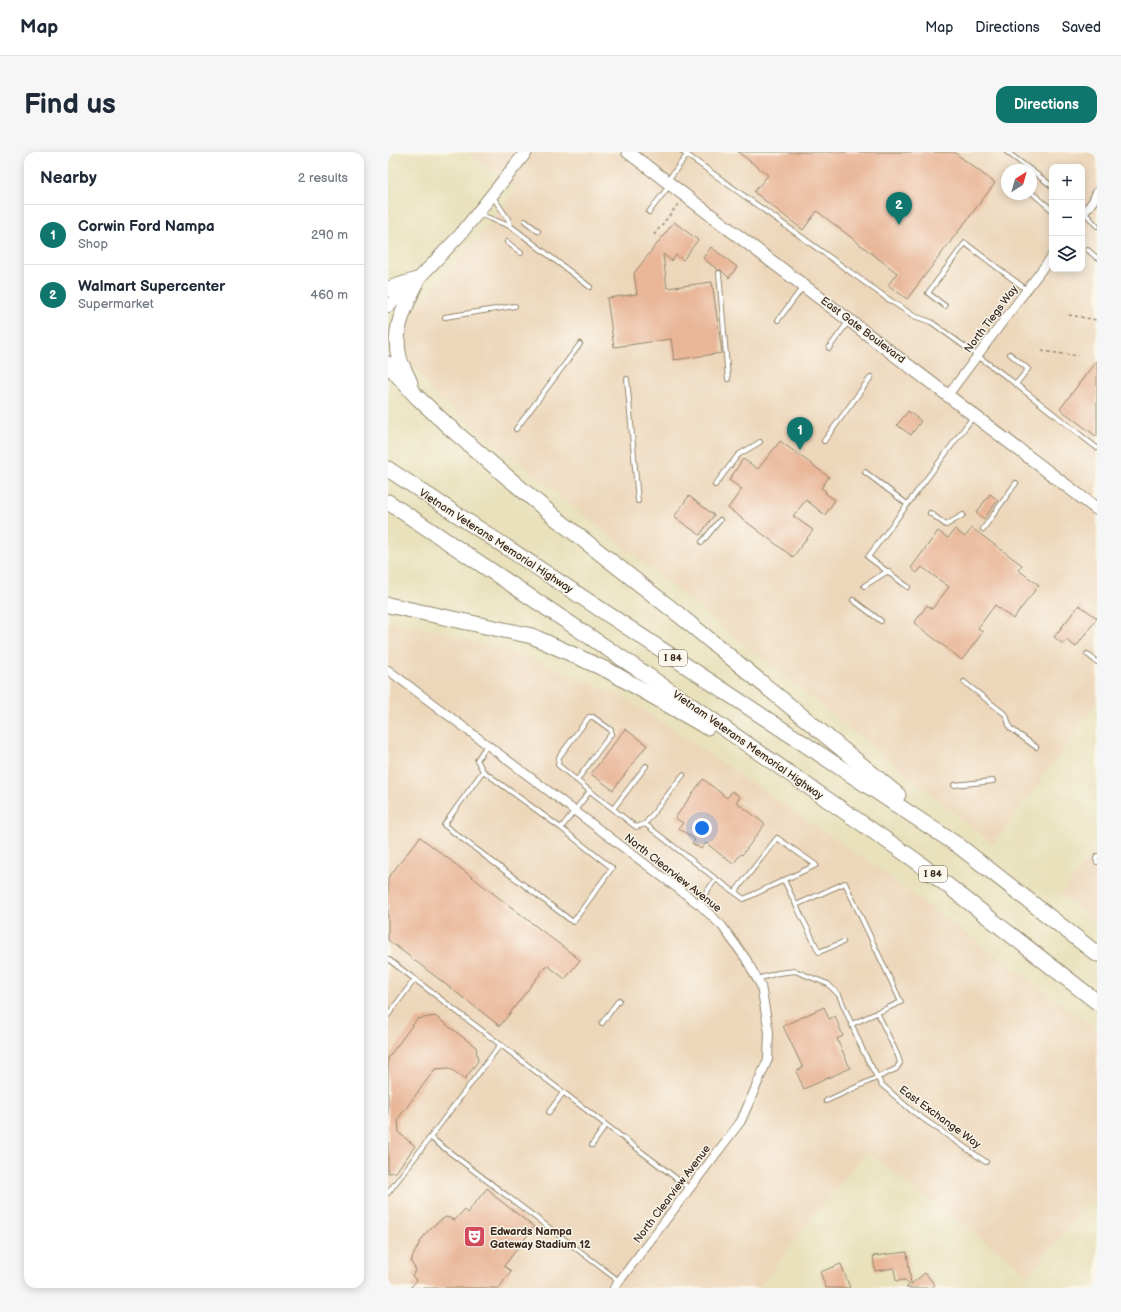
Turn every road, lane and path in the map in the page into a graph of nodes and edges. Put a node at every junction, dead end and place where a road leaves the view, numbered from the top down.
1 (526, 152) edge
2 (628, 152) edge
3 (1007, 152) edge
4 (685, 153) edge
5 (669, 183) junction
6 (1049, 184) edge
7 (1097, 192) edge
8 (492, 196) junction
9 (1037, 197) edge
10 (679, 203) dead end
11 (1049, 207) edge
12 (1085, 210) edge
13 (649, 212) dead end
14 (478, 213) junction
15 (1085, 215) edge
16 (525, 221) dead end
17 (1097, 226) edge
18 (512, 227) junction
19 (538, 231) dead end
20 (654, 235) dead end
21 (507, 242) dead end
22 (1088, 250) dead end
23 (521, 253) dead end
24 (1097, 258) edge
25 (1049, 260) edge
26 (718, 273) dead end
27 (417, 280) junction
28 (804, 286) junction
29 (590, 287) dead end
30 (388, 289) edge
31 (1027, 290) junction
32 (388, 306) edge
33 (515, 306) dead end
34 (945, 306) dead end
35 (1069, 315) dead end
36 (445, 317) dead end
37 (778, 320) dead end
38 (849, 320) junction
39 (1097, 320) edge
40 (580, 344) dead end
41 (828, 348) dead end
42 (1042, 351) dead end
43 (1010, 354) dead end
44 (978, 356) junction
45 (1078, 356) dead end
46 (388, 364) edge
47 (871, 376) dead end
48 (627, 379) dead end
49 (728, 379) dead end
50 (1016, 384) junction
51 (948, 395) junction
52 (416, 396) junction
53 (974, 415) junction
54 (516, 429) dead end
55 (824, 441) dead end
56 (760, 442) dead end
57 (1097, 448) edge
58 (388, 469) edge
59 (865, 472) dead end
60 (1016, 483) dead end
61 (715, 485) dead end
62 (638, 501) dead end
63 (388, 502) edge
64 (907, 504) junction
65 (1097, 509) edge
66 (930, 513) dead end
67 (963, 515) dead end
68 (720, 520) dead end
69 (982, 529) dead end
70 (702, 542) dead end
71 (888, 571) junction
72 (864, 586) dead end
73 (908, 586) dead end
74 (853, 600) dead end
75 (388, 605) edge
76 (881, 621) dead end
77 (1088, 654) dead end
78 (1097, 662) edge
79 (388, 670) edge
80 (964, 682) dead end
81 (487, 744) junction
82 (1036, 747) dead end
83 (763, 754) junction
84 (646, 766) dead end
85 (483, 771) junction
86 (683, 775) dead end
87 (577, 780) junction
88 (993, 781) dead end
89 (954, 785) dead end
90 (590, 791) junction
91 (613, 809) junction
92 (574, 811) junction
93 (645, 824) junction
94 (561, 828) junction
95 (959, 846) junction
96 (1097, 856) edge
97 (1097, 862) edge
98 (716, 879) junction
99 (784, 880) junction
100 (735, 892) junction
101 (698, 904) junction
102 (796, 905) junction
103 (843, 942) dead end
104 (1097, 954) edge
105 (388, 959) edge
106 (415, 979) junction
107 (757, 979) junction
108 (619, 1000) dead end
109 (1097, 1002) edge
110 (877, 1012) junction
111 (388, 1015) edge
112 (602, 1023) dead end
113 (852, 1024) junction
114 (500, 1044) junction
115 (877, 1077) junction
116 (563, 1093) junction
117 (826, 1101) dead end
118 (549, 1112) dead end
119 (606, 1125) junction
120 (431, 1138) junction
121 (592, 1145) dead end
122 (986, 1162) dead end
123 (689, 1188) junction
124 (388, 1193) edge
125 (617, 1285) edge

1 - 8 street
2 - 5 street, East Gate Boulevard
3 - 6 lane
4 - 5 lane
4 - 44 lane
5 - 13 lane
5 - 28 street, East Gate Boulevard
7 - 12 street
8 - 14 street
8 - 18 lane
9 - 11 lane
10 - 20 path
14 - 18 lane
14 - 27 street
15 - 17 lane
16 - 19 lane
18 - 29 lane
21 - 23 lane
22 - 24 lane
25 - 31 street, North Tiegs Way
26 - 49 lane
27 - 30 highway
27 - 32 street
27 - 52 highway
28 - 37 lane
28 - 38 street, East Gate Boulevard
31 - 34 lane
31 - 44 street, North Tiegs Way
33 - 36 lane
35 - 39 path
38 - 41 lane
38 - 51 street, East Gate Boulevard
40 - 54 lane
42 - 45 path
43 - 50 lane
44 - 50 lane
44 - 51 street, North Tiegs Way
46 - 52 highway
47 - 55 lane
48 - 62 lane
50 - 57 lane
51 - 53 street, East Gate Boulevard
52 - 95 highway
53 - 64 lane
53 - 65 street, East Gate Boulevard
56 - 61 lane
58 - 95 highway, Vietnam Veterans Memorial Highway / I 84
59 - 64 lane
60 - 69 lane
63 - 83 highway, Vietnam Veterans Memorial Highway / I 84
64 - 71 lane
66 - 67 lane
68 - 70 lane
71 - 72 lane
71 - 73 lane
74 - 76 lane
75 - 83 highway
77 - 78 lane
79 - 81 street, North Clearview Avenue
80 - 82 lane
81 - 85 lane
81 - 92 street, North Clearview Avenue
83 - 109 highway, Vietnam Veterans Memorial Highway / I 84
84 - 91 lane
85 - 94 lane
85 - 94 lane
86 - 93 lane
87 - 87 lane
87 - 90 lane
88 - 89 lane
90 - 91 lane
90 - 92 lane
91 - 93 lane
92 - 94 lane
92 - 101 street, North Clearview Avenue
93 - 98 lane
95 - 104 highway, Vietnam Veterans Memorial Highway / I 84
96 - 97 lane
98 - 100 lane
98 - 101 lane
99 - 100 lane
99 - 100 lane
99 - 102 lane
101 - 107 street, North Clearview Avenue
102 - 103 lane
102 - 110 lane
105 - 106 lane
106 - 111 lane
106 - 114 lane
107 - 113 lane, East Exchange Way
107 - 123 street, North Clearview Avenue
108 - 112 lane
110 - 113 lane
110 - 115 lane
113 - 115 lane, East Exchange Way
114 - 116 lane
114 - 120 lane
115 - 117 lane
115 - 122 lane, East Exchange Way
116 - 118 lane
116 - 119 lane
119 - 121 lane
119 - 123 lane
120 - 124 lane
120 - 125 lane
123 - 125 street, North Clearview Avenue

